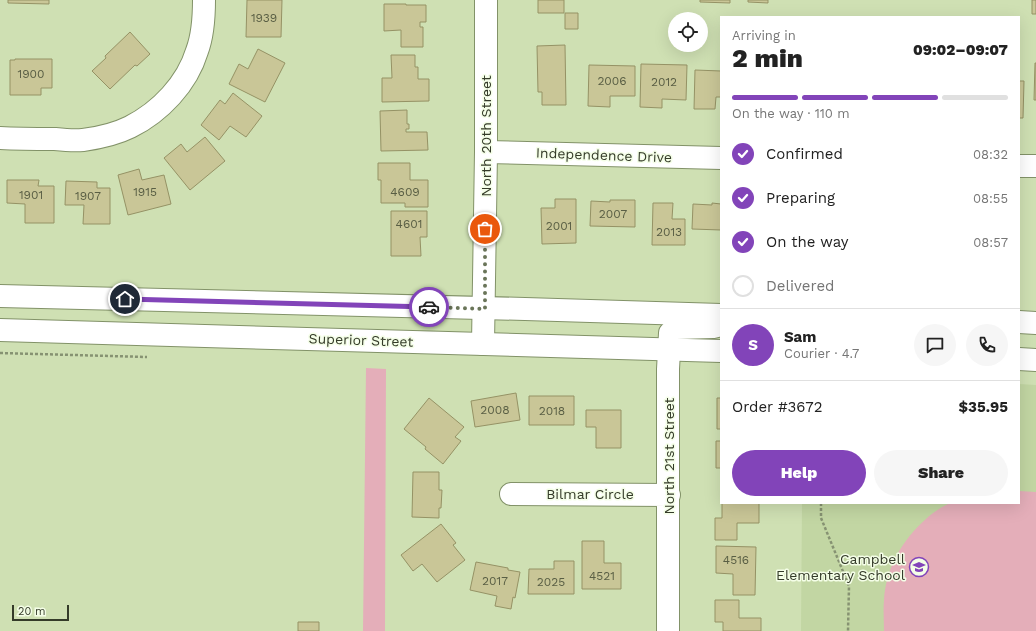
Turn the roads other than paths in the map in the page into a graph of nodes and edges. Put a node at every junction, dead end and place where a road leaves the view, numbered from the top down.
1 (204, 0) edge
2 (486, 0) edge
3 (0, 138) edge
4 (486, 152) junction
5 (720, 158) edge
6 (1020, 166) edge
7 (1036, 166) edge
8 (0, 296) edge
9 (485, 309) junction
10 (720, 315) edge
11 (1020, 322) edge
12 (1036, 323) edge
13 (720, 325) edge
14 (0, 330) edge
15 (483, 344) junction
16 (669, 350) junction
17 (720, 351) edge
18 (511, 494) dead end
19 (669, 495) junction
20 (668, 631) edge

1 - 3 main road
2 - 4 main road, North 20th Street
4 - 5 main road, Independence Drive
4 - 9 main road, North 20th Street
6 - 7 main road
8 - 9 main road
9 - 10 main road
9 - 15 main road, North 20th Street
11 - 12 main road
13 - 16 main road, North 21st Street
14 - 15 main road, Superior Street
15 - 16 main road, Superior Street
16 - 17 main road, Superior Street
16 - 19 main road, North 21st Street
18 - 19 main road, Bilmar Circle
19 - 20 main road, North 21st Street

